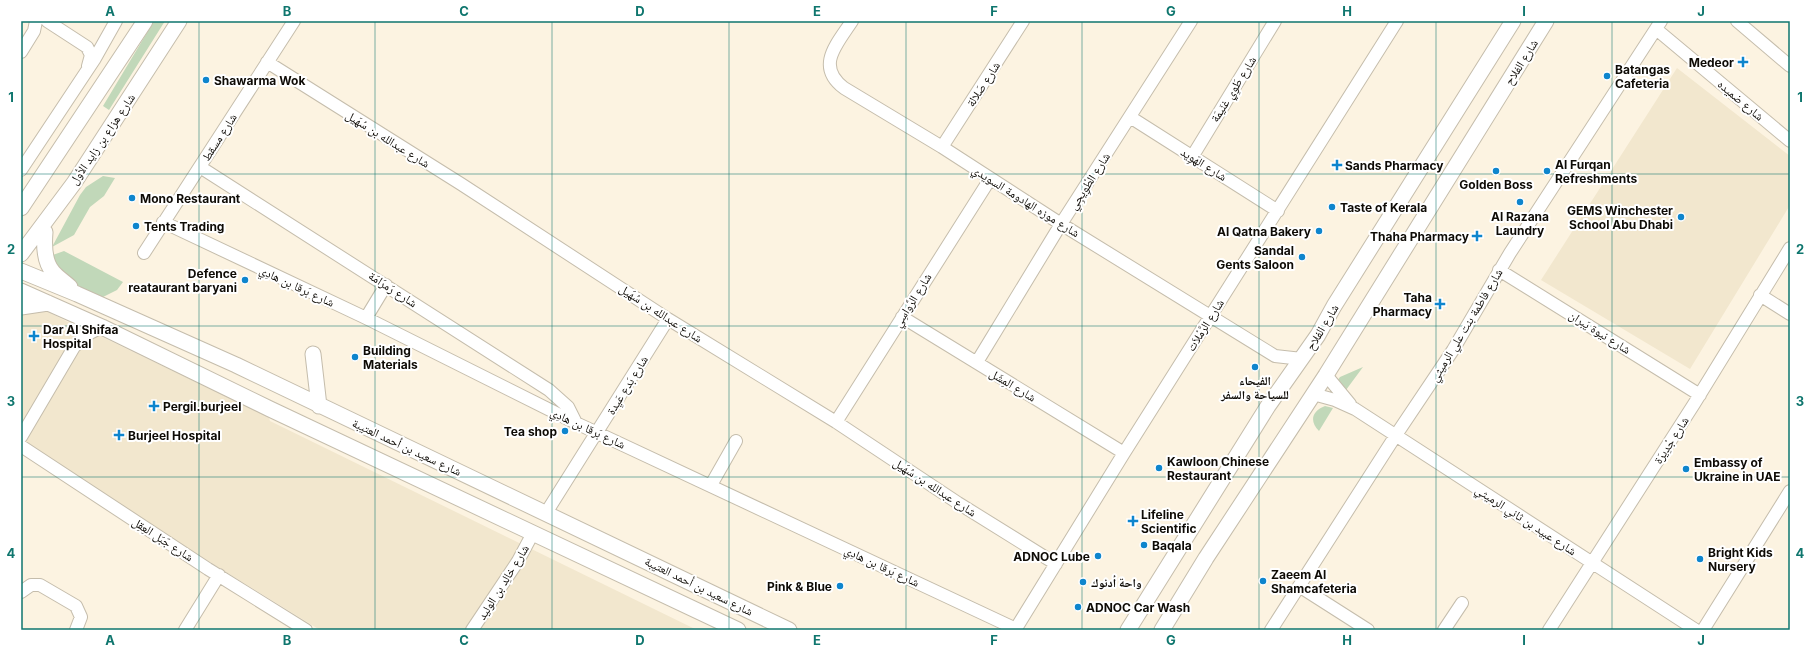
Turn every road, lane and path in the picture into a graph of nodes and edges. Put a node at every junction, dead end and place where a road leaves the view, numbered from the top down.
1 (36, 21) edge
2 (46, 21) edge
3 (116, 21) edge
4 (145, 21) edge
5 (179, 21) edge
6 (294, 21) edge
7 (852, 21) edge
8 (1023, 21) edge
9 (1190, 21) edge
10 (1275, 21) edge
11 (1397, 21) edge
12 (1513, 21) edge
13 (1546, 21) edge
14 (1737, 21) edge
15 (1659, 25) edge
16 (21, 52) edge
17 (267, 62) junction
18 (1790, 66) edge
19 (88, 67) junction
20 (1130, 117) junction
21 (1790, 141) edge
22 (942, 147) junction
23 (1192, 157) junction
24 (200, 167) junction
25 (21, 170) edge
26 (990, 179) junction
27 (74, 183) junction
28 (22, 205) edge
29 (1278, 211) junction
30 (164, 222) junction
31 (1061, 224) junction
32 (45, 232) junction
33 (1790, 248) edge
34 (144, 253) dead end
35 (21, 254) edge
36 (1500, 270) junction
37 (22, 272) edge
38 (386, 285) junction
39 (21, 291) edge
40 (77, 294) junction
41 (1760, 295) junction
42 (48, 303) junction
43 (21, 307) edge
44 (1790, 314) edge
45 (1210, 316) junction
46 (902, 317) junction
47 (366, 318) junction
48 (668, 319) junction
49 (102, 327) junction
50 (313, 354) dead end
51 (1275, 356) junction
52 (1302, 359) junction
53 (977, 362) junction
54 (1326, 375) junction
55 (1289, 378) junction
56 (1313, 394) junction
57 (1700, 395) junction
58 (319, 406) junction
59 (1355, 409) junction
60 (836, 422) junction
61 (576, 423) junction
62 (598, 432) junction
63 (1396, 435) junction
64 (21, 437) edge
65 (736, 440) dead end
66 (21, 446) edge
67 (1124, 452) junction
68 (711, 486) junction
69 (1790, 492) edge
70 (546, 513) junction
71 (533, 533) junction
72 (1592, 563) junction
73 (1056, 564) junction
74 (219, 575) junction
75 (1299, 586) junction
76 (21, 592) edge
77 (1462, 603) dead end
78 (1015, 629) edge
79 (76, 630) edge
80 (185, 630) edge
81 (306, 630) edge
82 (472, 630) edge
83 (738, 630) edge
84 (789, 630) edge
85 (1128, 630) edge
86 (1162, 630) edge
87 (1271, 630) edge
88 (1368, 630) edge
89 (1444, 630) edge
90 (1548, 630) edge
91 (1696, 630) edge
92 (1703, 630) edge

1 - 16 street
2 - 19 street
3 - 19 street
4 - 28 main road
5 - 27 main road, شارع هزاع بن زايد الأول
6 - 17 street, شارع مسقط
7 - 22 street, شارع موزه الهادومة السويدي
8 - 22 street, شارع صَلالة
9 - 20 street, شارع الطْوِيجِي
10 - 23 street, شارع طَوِي غنَيمَة
11 - 29 street, شارع الرَّمْلاَت
12 - 52 main road, شارع الفلاح
13 - 54 main road, شارع الفلاح
14 - 18 street
15 - 21 street, شارع ضميده
15 - 36 street, شارع فاطمة بنت علي الرميثي
17 - 24 street, شارع مسقط
17 - 48 street, شارع عبدالله بن سُهَيل
19 - 25 street
20 - 23 street, شارع الهَوِيد
20 - 31 street, شارع الطْوِيجِي
22 - 26 street, شارع موزه الهادومة السويدي
23 - 29 street, شارع الهَوِيد
24 - 30 street, شارع مسقط
24 - 38 street, شارع رَمرَامَة
26 - 31 street, شارع موزه الهادومة السويدي
26 - 46 street, شارع الرَّواسِي
27 - 32 main road
27 - 35 main road, شارع هزاع بن زايد الأول
29 - 45 street, شارع الرَّمْلاَت
30 - 34 street, شارع مسقط
30 - 47 street, شارع بَرقا بن هادِي
31 - 45 street, شارع موزه الهادومة السويدي
31 - 53 street, شارع الطْوِيجِي
32 - 37 main road
32 - 40 main road
33 - 41 street, شارع جْدِيرَة
36 - 57 street, شارع نيوة يَبران
36 - 63 street, شارع فاطمة بنت علي الرميثي
37 - 40 main road, شارع سعيد بن أحمد العتيبة
38 - 47 street
38 - 61 street, شارع رَمرَامَة
39 - 42 main road, شارع سعيد بن أحمد العتيبة
40 - 58 main road, شارع سعيد بن أحمد العتيبة
41 - 44 street
41 - 57 street, شارع جْدِيرَة
42 - 43 main road
42 - 49 main road, شارع سعيد بن أحمد العتيبة
45 - 51 street, شارع موزه الهادومة السويدي
45 - 67 street, شارع الرَّمْلاَت
46 - 53 street, شارع المِشَل
46 - 60 street, شارع الرَّواسِي
47 - 61 street, شارع بَرقا بن هادِي
48 - 60 street, شارع عبدالله بن سُهَيل
48 - 62 street, شارع بَدع عَيِدة
49 - 64 street
49 - 71 main road, شارع سعيد بن أحمد العتيبة
50 - 58 main road
51 - 52 street, شارع موزه الهادومة السويدي
51 - 55 street, شارع موزه الهادومة السويدي
52 - 55 main road, شارع الفلاح
53 - 67 street, شارع المِشَل
54 - 56 main road, شارع الفلاح
54 - 59 street, شارع عبيد بن ثاني الرميثي
55 - 85 main road, شارع الفلاح
56 - 59 street, شارع عبيد بن ثاني الرميثي
56 - 86 main road, شارع الفلاح
57 - 72 street, شارع جْدِيرَة
58 - 70 main road, شارع سعيد بن أحمد العتيبة
59 - 63 street, شارع عبيد بن ثاني الرميثي
60 - 73 street, شارع عبدالله بن سُهَيل
61 - 62 street, شارع بَرقا بن هادِي
62 - 68 street, شارع بَرقا بن هادِي
62 - 70 street, شارع بَدع عَيِدة
63 - 72 street, شارع عبيد بن ثاني الرميثي
63 - 75 street, شارع فاطمة بنت علي الرميثي
65 - 68 street
66 - 74 street, شارع جَبَل العِقِل
67 - 73 street, شارع الرَّمْلاَت
68 - 78 street, شارع بَرقا بن هادِي
69 - 92 street
70 - 84 main road, شارع سعيد بن أحمد العتيبة
71 - 82 street, شارع خالِد بن الوليد
71 - 83 main road, شارع سعيد بن أحمد العتيبة
72 - 90 street, شارع جْدِيرَة
72 - 91 street, شارع عبيد بن ثاني الرميثي
73 - 78 street, شارع الرَّمْلاَت
74 - 80 street
74 - 81 street, شارع جَبَل العِقِل
75 - 87 street, شارع فاطمة بنت علي الرميثي
75 - 88 street
76 - 79 street
77 - 89 street

